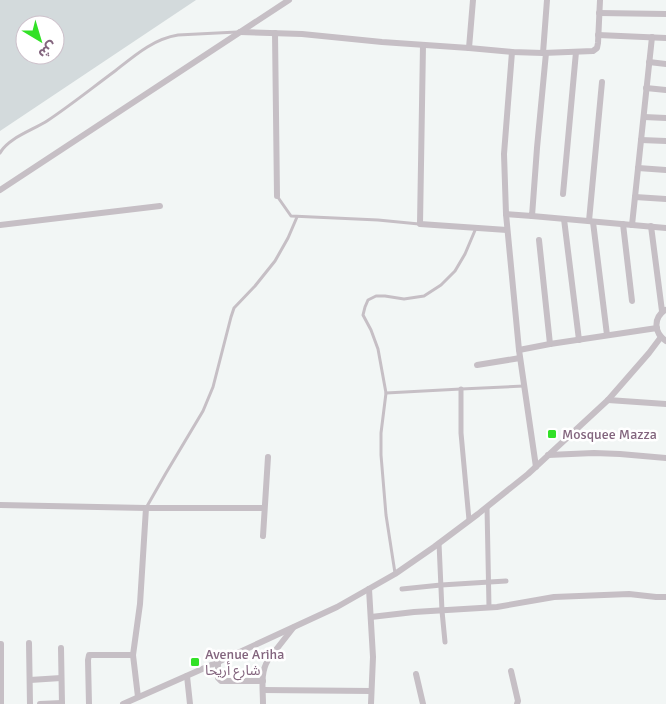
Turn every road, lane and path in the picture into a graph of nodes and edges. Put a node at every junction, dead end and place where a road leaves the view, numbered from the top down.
1 (289, 0) edge
2 (473, 0) edge
3 (547, 0) edge
4 (600, 0) edge
5 (599, 14) junction
6 (666, 14) edge
7 (240, 32) junction
8 (275, 32) junction
9 (598, 35) junction
10 (652, 37) junction
11 (666, 38) edge
12 (423, 45) junction
13 (469, 48) junction
14 (512, 52) junction
15 (576, 52) junction
16 (545, 53) junction
17 (649, 62) junction
18 (666, 64) edge
19 (602, 82) dead end
20 (646, 88) junction
21 (666, 90) edge
22 (644, 116) junction
23 (666, 118) edge
24 (641, 140) junction
25 (666, 141) edge
26 (0, 153) edge
27 (638, 168) junction
28 (666, 170) edge
29 (0, 190) edge
30 (563, 194) dead end
31 (277, 196) joint
32 (635, 197) junction
33 (666, 199) edge
34 (160, 206) dead end
35 (506, 214) junction
36 (297, 216) junction
37 (532, 216) junction
38 (564, 219) junction
39 (591, 221) junction
40 (420, 224) junction
41 (623, 224) junction
42 (0, 225) edge
43 (632, 225) junction
44 (651, 226) junction
45 (476, 227) junction
46 (666, 228) edge
47 (507, 230) junction
48 (539, 240) dead end
49 (632, 301) dead end
50 (664, 310) edge
51 (656, 328) junction
52 (607, 336) junction
53 (664, 339) edge
54 (579, 340) junction
55 (550, 344) junction
56 (519, 350) junction
57 (520, 358) junction
58 (477, 365) dead end
59 (524, 386) junction
60 (461, 388) junction
61 (386, 393) junction
62 (608, 400) junction
63 (666, 404) edge
64 (548, 455) junction
65 (268, 457) dead end
66 (666, 458) edge
67 (536, 467) junction
68 (0, 505) edge
69 (487, 507) junction
70 (146, 508) junction
71 (264, 508) junction
72 (469, 520) junction
73 (262, 536) dead end
74 (439, 543) junction
75 (395, 574) junction
76 (506, 581) dead end
77 (488, 582) junction
78 (441, 585) junction
79 (369, 589) junction
80 (402, 589) dead end
81 (666, 597) edge
82 (489, 607) junction
83 (442, 610) junction
84 (371, 617) junction
85 (294, 627) junction
86 (445, 642) dead end
87 (29, 643) dead end
88 (1, 644) edge
89 (61, 648) dead end
90 (133, 655) junction
91 (218, 662) junction
92 (511, 671) dead end
93 (416, 674) dead end
94 (187, 676) junction
95 (61, 678) junction
96 (30, 680) junction
97 (263, 681) junction
98 (263, 690) junction
99 (371, 692) junction
100 (134, 700) edge
101 (62, 703) edge
102 (1, 704) edge
103 (30, 704) edge
104 (40, 704) edge
105 (89, 704) edge
106 (123, 704) edge
107 (190, 704) edge
108 (263, 704) edge
109 (371, 704) edge
110 (424, 704) edge
111 (517, 704) edge

1 - 7 street
2 - 13 street
3 - 16 street
4 - 5 street
5 - 6 street
5 - 9 street
7 - 8 street
7 - 26 lane
7 - 29 street
8 - 12 street
8 - 31 street
9 - 10 street
9 - 15 street
10 - 11 street
10 - 17 street
12 - 13 street
12 - 40 street
13 - 14 street
14 - 16 street
14 - 35 street
15 - 16 street
15 - 30 street
16 - 37 street
17 - 18 street
17 - 20 street
19 - 39 street
20 - 21 street
20 - 22 street
22 - 23 street
22 - 24 street
24 - 25 street
24 - 27 street
27 - 28 street
27 - 32 street
31 - 36 lane
32 - 33 street
32 - 43 street
34 - 42 street
35 - 37 street
35 - 47 street
36 - 40 lane
36 - 70 lane
37 - 38 street
38 - 39 street
38 - 54 street
39 - 41 street
39 - 52 street
40 - 45 street
41 - 43 street
41 - 49 street
43 - 44 street
44 - 46 street
44 - 50 street
45 - 47 street
45 - 61 lane
47 - 56 street
48 - 55 street
50 - 51 street
51 - 52 street
51 - 53 street
52 - 54 street
53 - 62 street
54 - 55 street
55 - 56 street
56 - 57 street
57 - 58 street
57 - 59 street
59 - 60 lane
59 - 67 street
60 - 61 lane
60 - 72 street
61 - 75 lane
62 - 63 street
62 - 64 street
64 - 66 street
64 - 67 street
65 - 71 street
67 - 69 street
68 - 70 street
69 - 72 street
69 - 77 street
70 - 71 street
70 - 90 street
71 - 73 street
72 - 74 street
74 - 75 street
74 - 78 street
75 - 79 street
76 - 77 street
77 - 78 street
77 - 82 street
78 - 80 street
78 - 83 street
79 - 84 street
79 - 85 street
81 - 82 street
82 - 83 street
83 - 84 street
83 - 86 street
84 - 99 street
85 - 91 street
85 - 97 street
87 - 96 street
88 - 102 street
89 - 95 street
90 - 100 street
90 - 105 street
91 - 94 street
91 - 97 street
92 - 111 street
93 - 110 street
94 - 100 street
94 - 107 street
95 - 96 street
95 - 101 street
96 - 103 street
97 - 98 street
98 - 99 street
98 - 108 street
99 - 109 street
100 - 106 street
101 - 104 street

